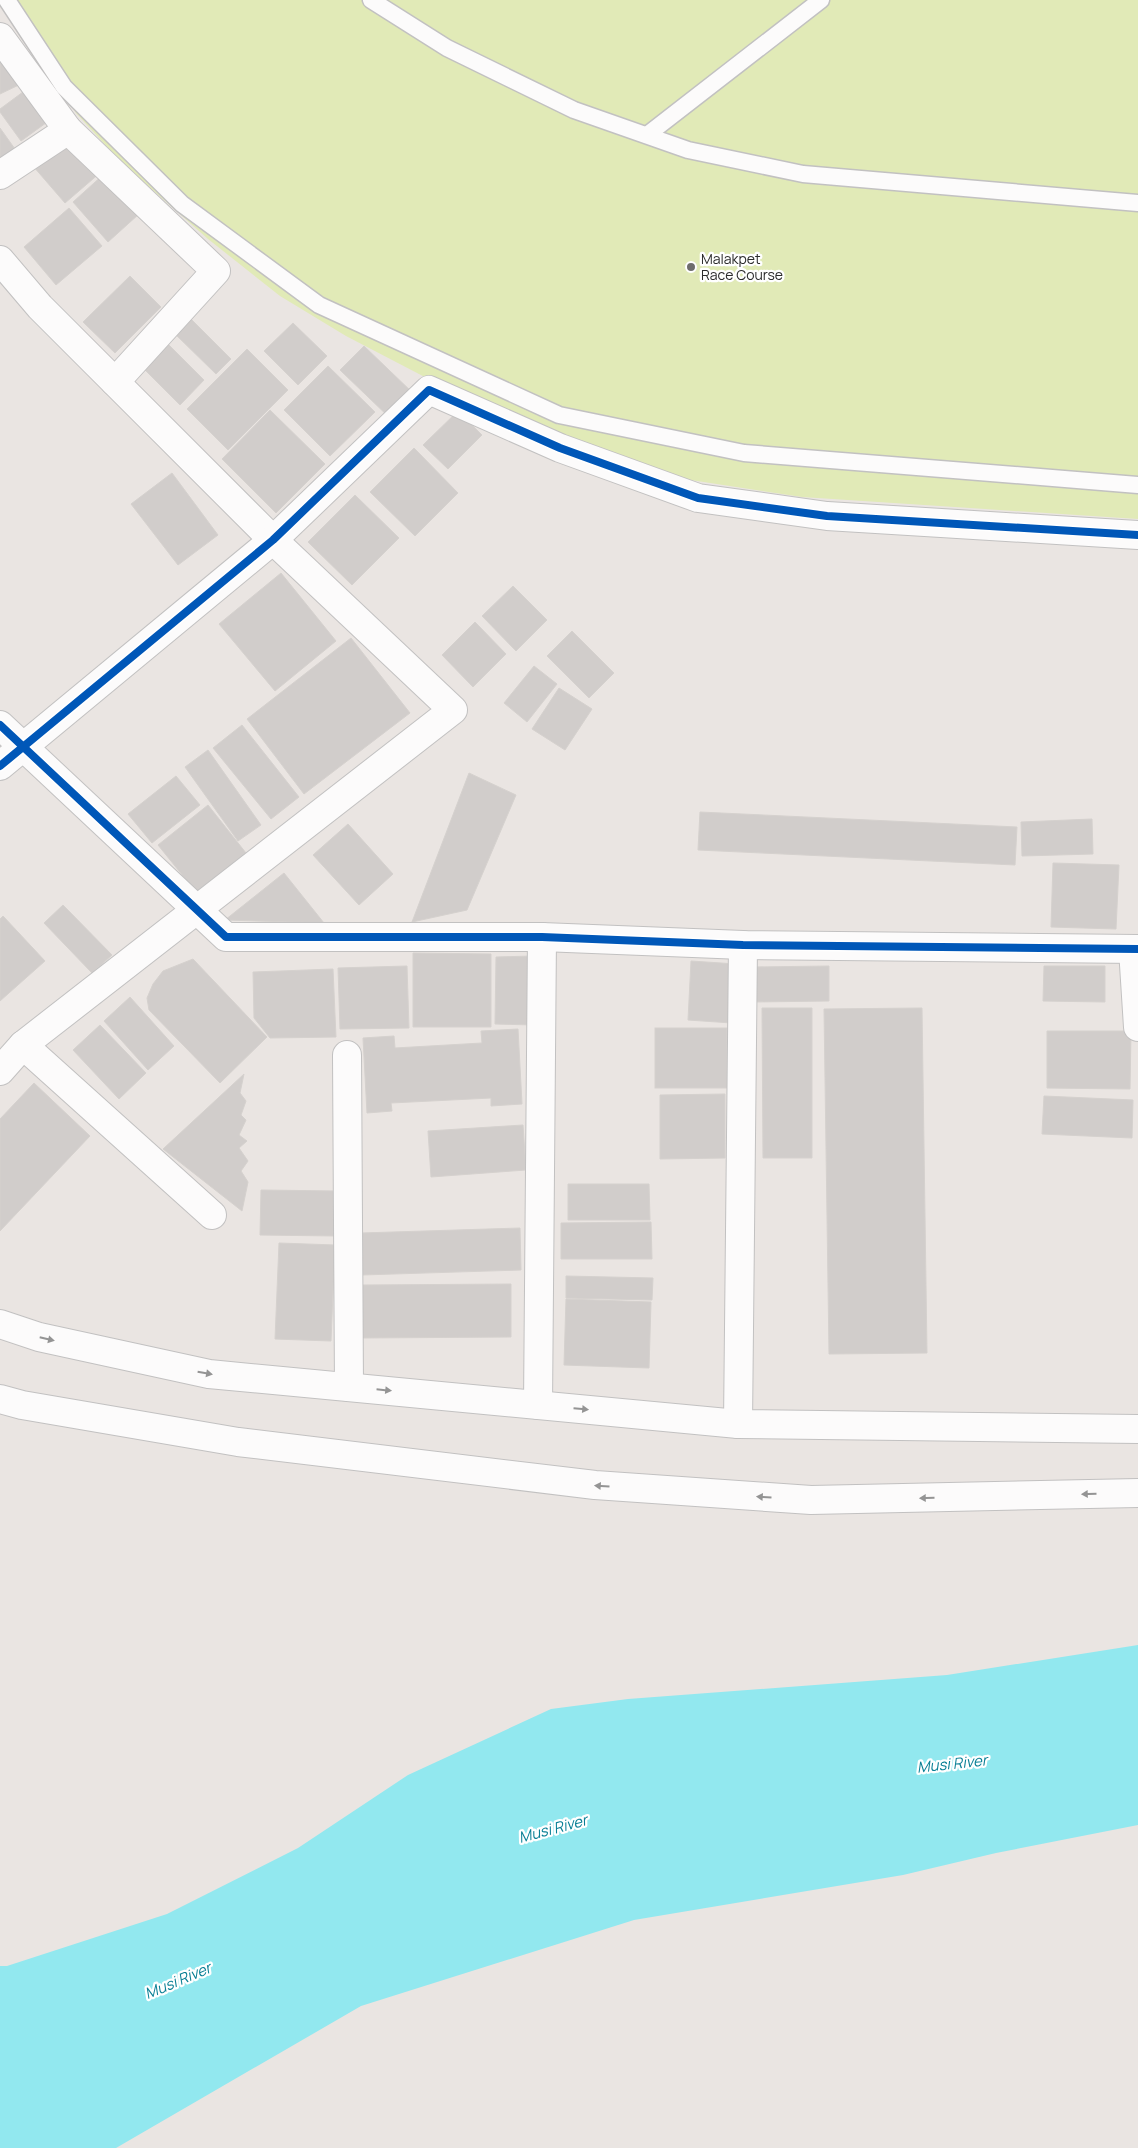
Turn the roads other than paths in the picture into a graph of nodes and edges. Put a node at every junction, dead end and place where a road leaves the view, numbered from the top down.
1 (6, 0) edge
2 (371, 0) edge
3 (821, 0) edge
4 (0, 37) edge
5 (68, 130) junction
6 (647, 135) junction
7 (0, 175) edge
8 (1138, 203) edge
9 (0, 260) edge
10 (115, 382) junction
11 (1138, 485) edge
12 (1138, 535) edge
13 (273, 540) junction
14 (0, 724) edge
15 (25, 746) junction
16 (0, 766) edge
17 (195, 909) junction
18 (542, 937) junction
19 (743, 945) junction
20 (1136, 949) edge
21 (1138, 1027) edge
22 (23, 1045) junction
23 (347, 1055) dead end
24 (0, 1070) edge
25 (212, 1215) dead end
26 (0, 1324) edge
27 (349, 1387) junction
28 (0, 1399) edge
29 (538, 1405) junction
30 (738, 1424) junction
31 (1138, 1429) edge
32 (1138, 1493) edge

1 - 11 lane
2 - 6 lane
3 - 6 lane
4 - 5 street
5 - 7 street
5 - 10 street
6 - 8 lane
9 - 10 street
10 - 13 street
12 - 13 street
13 - 15 street
13 - 17 street
14 - 15 street
15 - 16 street
15 - 17 street
17 - 18 street
17 - 22 street
18 - 19 street
18 - 29 street
19 - 20 street
19 - 30 street
20 - 21 street
22 - 24 street
22 - 25 street
23 - 27 street
26 -> 27 street
27 -> 29 street
32 -> 28 street
29 -> 30 street
30 - 31 street

